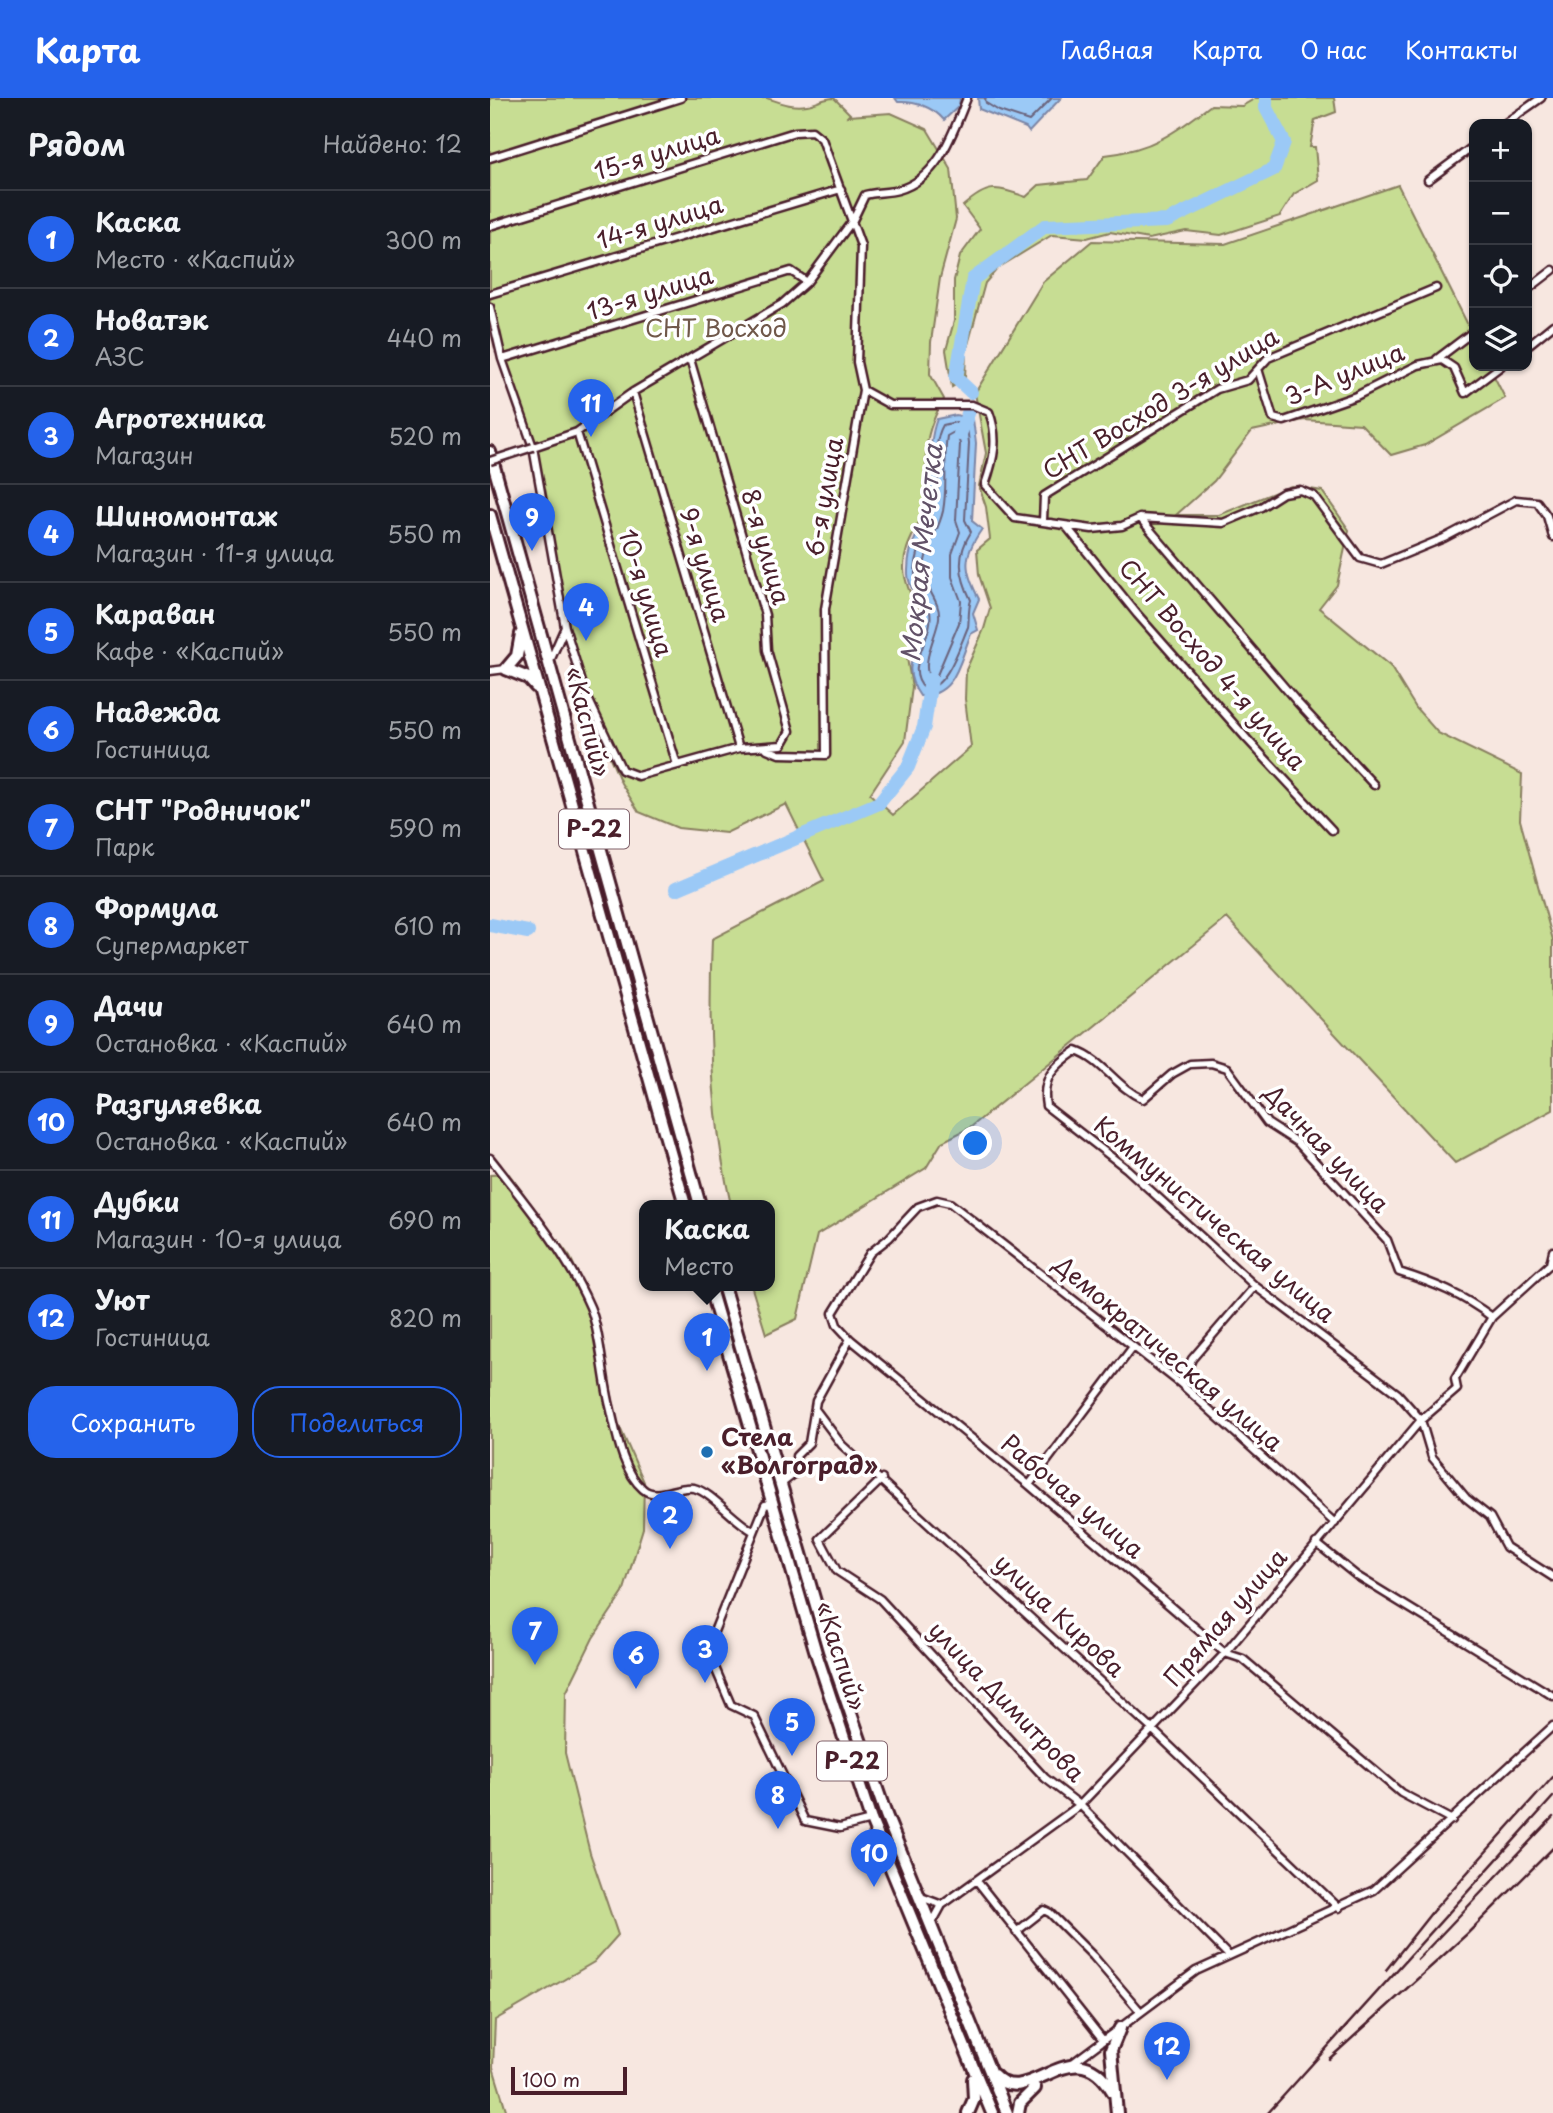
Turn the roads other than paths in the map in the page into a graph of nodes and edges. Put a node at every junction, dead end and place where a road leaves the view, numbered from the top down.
1 (681, 98) edge
2 (967, 98) edge
3 (1541, 98) edge
4 (1511, 119) edge
5 (1469, 150) edge
6 (490, 158) edge
7 (1427, 180) dead end
8 (841, 189) junction
9 (853, 220) junction
10 (490, 226) edge
11 (1553, 270) edge
12 (807, 282) junction
13 (1532, 286) edge
14 (1436, 288) dead end
15 (490, 294) edge
16 (490, 307) edge
17 (1553, 325) edge
18 (1469, 335) edge
19 (1532, 342) edge
20 (502, 359) junction
21 (690, 359) junction
22 (1434, 362) junction
23 (1258, 369) junction
24 (1494, 371) edge
25 (863, 390) junction
26 (633, 392) junction
27 (577, 432) junction
28 (533, 447) junction
29 (490, 452) edge
30 (490, 461) edge
31 (490, 515) edge
32 (1140, 518) junction
33 (1043, 521) junction
34 (1065, 524) junction
35 (1553, 537) edge
36 (565, 627) junction
37 (522, 631) junction
38 (549, 662) junction
39 (506, 669) junction
40 (490, 671) edge
41 (538, 690) junction
42 (739, 748) junction
43 (765, 748) junction
44 (677, 765) junction
45 (1374, 785) dead end
46 (1332, 830) dead end
47 (1057, 1064) joint
48 (490, 1158) edge
49 (684, 1200) edge
50 (699, 1200) edge
51 (973, 1219) joint
52 (1553, 1251) edge
53 (1255, 1286) junction
54 (711, 1291) edge
55 (725, 1291) edge
56 (1492, 1317) junction
57 (850, 1339) junction
58 (1132, 1348) junction
59 (1181, 1384) junction
60 (815, 1409) junction
61 (1421, 1420) junction
62 (882, 1479) junction
63 (781, 1484) junction
64 (1030, 1485) junction
65 (768, 1505) junction
66 (1335, 1523) junction
67 (753, 1531) junction
68 (1315, 1543) junction
69 (1553, 1577) edge
70 (1225, 1653) junction
71 (1553, 1696) edge
72 (1553, 1726) edge
73 (1153, 1730) junction
74 (1080, 1805) junction
75 (871, 1820) junction
76 (1452, 1820) junction
77 (977, 1881) junction
78 (919, 1895) junction
79 (942, 1905) junction
80 (1339, 1908) junction
81 (930, 1927) junction
82 (1016, 1932) junction
83 (1228, 1955) junction
84 (1140, 2011) junction
85 (1120, 2028) junction
86 (1103, 2040) junction
87 (986, 2064) junction
88 (1067, 2067) junction
89 (972, 2069) junction
90 (1043, 2082) junction
91 (1113, 2092) junction
92 (968, 2113) edge
93 (992, 2113) edge
94 (1007, 2113) edge
95 (1018, 2113) edge
96 (1116, 2113) edge

1 - 6 street
2 - 9 street
3 - 4 street
5 - 7 street
8 - 9 street, 6-я улица
8 - 10 street, 15-я улица
8 - 15 street, 14-я улица
9 - 12 street
9 - 25 street, 6-я улица
11 - 13 street
12 - 20 street, 13-я улица
12 - 21 street
14 - 23 street, СНТ Восход 3-я улица
16 - 20 street
17 - 19 street
18 - 22 street
20 - 28 street
21 - 26 street
21 - 43 street, 8-я улица
22 - 23 street, 3-А улица
22 - 24 street, 3-А улица
23 - 33 street, СНТ Восход 3-я улица
25 - 33 street
25 - 43 street, 6-я улица
26 - 27 street
26 - 42 street, 9-я улица
27 - 28 street
27 - 44 street, 10-я улица
28 - 30 street, bridge
28 - 36 street
29 - 38 highway, «Каспий» / Р-22
31 - 37 highway, «Каспий» / Р-22
32 - 34 street
32 - 35 street
32 - 45 street, СНТ Восход 4-я улица
33 - 34 street
34 - 46 street, СНТ Восход 4-я улица
36 - 38 street
36 - 44 street
37 - 39 highway
37 - 41 highway, «Каспий» / Р-22
38 - 50 highway, «Каспий» / Р-22
39 - 40 street
39 - 41 highway
41 - 49 highway, «Каспий» / Р-22
42 - 43 street
42 - 44 street
47 - 53 street, Коммунистическая улица
47 - 56 street, Дачная улица
48 - 67 street
51 - 57 street, Рабочая улица
51 - 58 street, Демократическая улица
52 - 56 street
53 - 59 street
53 - 61 street, Коммунистическая улица
54 - 65 highway, «Каспий» / Р-22
55 - 63 highway, «Каспий» / Р-22
56 - 61 street, Прямая улица
57 - 60 street
57 - 64 street, Рабочая улица
58 - 59 street, Демократическая улица
58 - 64 street
59 - 66 street, Демократическая улица
60 - 62 street, улица Кирова
60 - 63 street
61 - 66 street, Прямая улица
61 - 69 street, Коммунистическая улица
62 - 73 street, улица Кирова
62 - 74 street, улица Димитрова
63 - 78 highway, «Каспий» / Р-22
64 - 70 street, Рабочая улица
65 - 67 street
65 - 75 highway, «Каспий» / Р-22
66 - 68 street, Прямая улица
67 - 75 street
68 - 70 street, Прямая улица
68 - 71 street
70 - 73 street, Прямая улица
70 - 76 street, Рабочая улица
72 - 76 street
73 - 74 street, Прямая улица
73 - 80 street, улица Кирова
74 - 77 street, Прямая улица
74 - 83 street, улица Димитрова
75 - 89 highway, «Каспий» / Р-22
76 - 80 street
77 - 79 street, Прямая улица
77 - 82 street
78 - 79 street
78 - 81 highway, «Каспий» / Р-22
79 - 81 street
80 - 83 street
81 - 87 highway, «Каспий» / Р-22
82 - 84 street
82 - 86 street
83 - 84 street
84 - 85 street
85 - 86 street
85 - 91 highway
86 - 88 street
87 - 90 highway
87 - 94 highway, Р-22
88 - 90 highway
88 - 91 highway
89 - 92 highway
89 - 93 highway, Р-22
90 - 95 highway
91 - 96 highway

